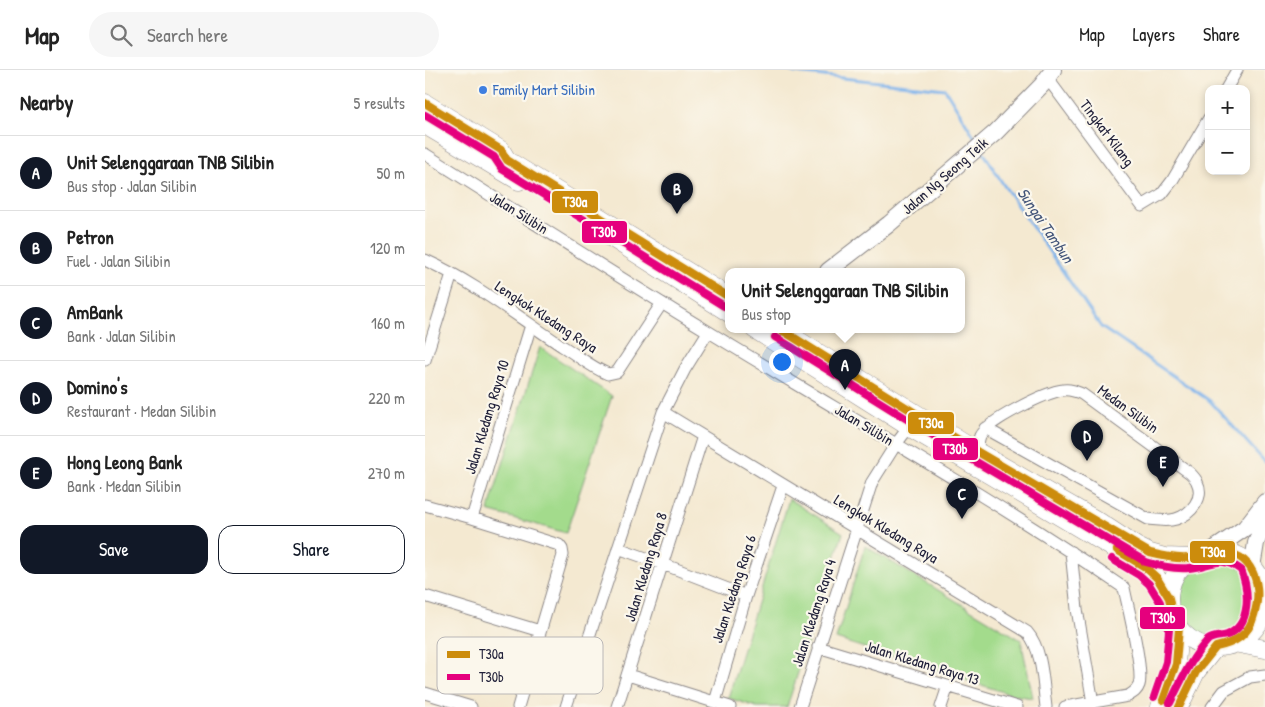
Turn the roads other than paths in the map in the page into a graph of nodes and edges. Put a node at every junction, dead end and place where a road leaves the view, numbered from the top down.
1 (1237, 70) edge
2 (1051, 74) edge
3 (1228, 85) edge
4 (425, 103) edge
5 (425, 114) edge
6 (425, 125) edge
7 (1205, 125) edge
8 (425, 154) edge
9 (507, 160) junction
10 (425, 260) edge
11 (832, 268) edge
12 (452, 274) junction
13 (725, 295) edge
14 (662, 303) junction
15 (725, 310) edge
16 (531, 326) junction
17 (708, 332) junction
18 (769, 333) edge
19 (792, 334) edge
20 (779, 336) edge
21 (425, 360) edge
22 (898, 403) junction
23 (663, 412) junction
24 (909, 427) junction
25 (703, 436) junction
26 (975, 441) junction
27 (896, 444) junction
28 (985, 472) junction
29 (783, 486) junction
30 (425, 505) edge
31 (1264, 510) edge
32 (472, 518) junction
33 (857, 529) junction
34 (618, 548) junction
35 (1071, 552) junction
36 (1210, 552) junction
37 (1193, 558) junction
38 (663, 564) junction
39 (1253, 567) junction
40 (425, 596) edge
41 (746, 596) junction
42 (1169, 598) junction
43 (1265, 601) edge
44 (1179, 628) junction
45 (540, 631) junction
46 (538, 637) edge
47 (588, 637) edge
48 (1234, 644) junction
49 (1215, 646) junction
50 (818, 647) junction
51 (1265, 649) edge
52 (628, 675) junction
53 (1265, 675) edge
54 (948, 686) junction
55 (425, 693) edge
56 (522, 694) edge
57 (569, 694) edge
58 (715, 702) junction
59 (1093, 703) junction
60 (449, 704) edge
61 (471, 707) edge
62 (518, 707) edge
63 (565, 707) edge
64 (617, 707) edge
65 (730, 707) edge
66 (800, 707) edge
67 (941, 707) edge
68 (1017, 707) edge
69 (1046, 707) edge
70 (1065, 707) edge
71 (1159, 707) edge
72 (1179, 707) edge
73 (1212, 707) edge

1 - 3 street
2 - 7 street, Tingkat Kilang
2 - 11 main road, Jalan Ng Seong Teik
4 - 9 main road
5 - 9 main road
6 - 15 main road, Jalan Silibin
8 - 14 street, Jalan Silibin
9 - 13 main road
10 - 12 street, Lengkok Kledang Raya
12 - 16 street, Lengkok Kledang Raya
12 - 21 street
14 - 16 street, Lengkok Kledang Raya
14 - 17 street, Jalan Silibin
16 - 32 street, Jalan Kledang Raya 10
17 - 23 street
17 - 27 street, Jalan Silibin
18 - 20 main road
19 - 20 main road, Jalan Silibin
19 - 22 main road, Jalan Silibin
20 - 24 main road, Jalan Silibin
22 - 24 main road
22 - 26 main road, Jalan Silibin
23 - 25 street, Lengkok Kledang Raya
23 - 34 street
24 - 26 main road
24 - 27 street, Jalan Kledang Raya 4
24 - 28 main road, Jalan Silibin
25 - 29 street, Lengkok Kledang Raya
25 - 38 street, Jalan Kledang Raya 8
26 - 26 street, Medan Silibin
26 - 28 main road
26 - 37 main road, Jalan Silibin
27 - 33 street, Jalan Kledang Raya 4
27 - 35 street, Jalan Silibin
28 - 42 main road, Jalan Silibin
29 - 33 street, Lengkok Kledang Raya
29 - 41 street, Jalan Kledang Raya 6
30 - 32 street
31 - 36 main road
31 - 39 main road
32 - 45 street
33 - 50 street, Jalan Kledang Raya 4
33 - 69 street, Lengkok Kledang Raya
34 - 38 street
34 - 47 street
35 - 59 street
35 - 59 street, Jalan Silibin
36 - 37 main road
36 - 39 main road
37 - 42 main road
38 - 41 street
38 - 52 street, Jalan Kledang Raya 8
39 - 43 main road
40 - 45 street
41 - 58 street, Jalan Kledang Raya 6
42 - 44 main road
43 - 48 main road
44 - 49 main road
44 - 71 main road
45 - 46 street
48 - 49 main road
48 - 51 main road
49 - 72 main road
50 - 54 street, Jalan Kledang Raya 13
50 - 66 street, Jalan Kledang Raya 4
52 - 58 street
52 - 64 street, Jalan Kledang Raya 8
53 - 73 street
54 - 67 street
54 - 68 street, Jalan Kledang Raya 13
55 - 60 street
56 - 62 street
57 - 63 street
58 - 65 street
59 - 70 street, Jalan Silibin
60 - 61 street

